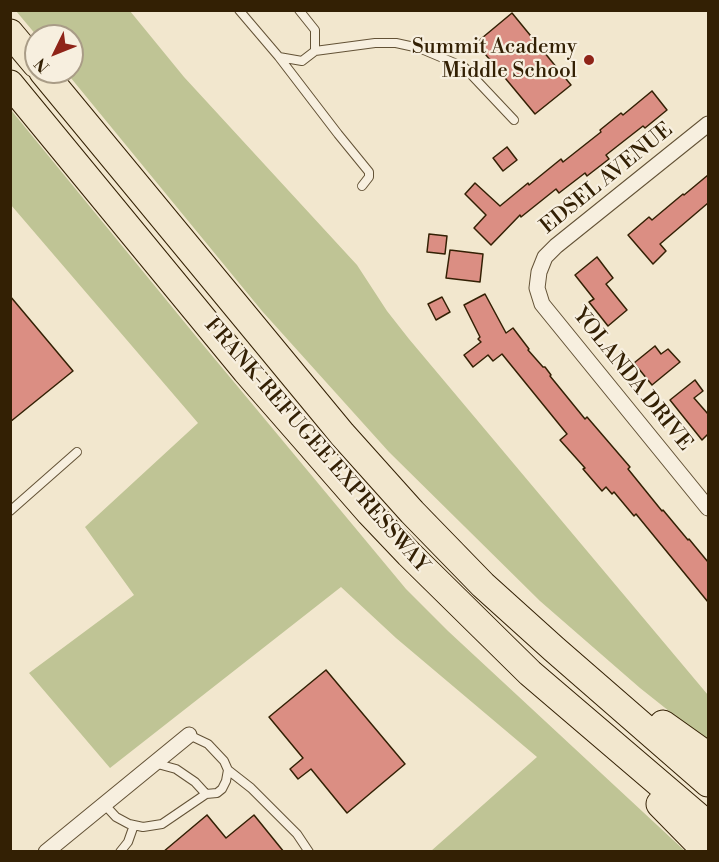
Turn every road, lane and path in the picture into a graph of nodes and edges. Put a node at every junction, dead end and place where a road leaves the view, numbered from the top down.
1 (239, 10) edge
2 (299, 10) edge
3 (10, 33) edge
4 (24, 50) edge
5 (315, 51) junction
6 (279, 57) junction
7 (10, 84) edge
8 (53, 84) edge
9 (514, 120) dead end
10 (708, 124) edge
11 (362, 186) dead end
12 (539, 273) joint
13 (77, 452) dead end
14 (708, 508) edge
15 (10, 511) edge
16 (554, 649) junction
17 (530, 673) junction
18 (189, 735) joint
19 (708, 756) edge
20 (154, 763) junction
21 (228, 770) junction
22 (708, 783) edge
23 (206, 794) junction
24 (104, 804) junction
25 (134, 825) junction
26 (708, 825) edge
27 (46, 852) edge
28 (120, 852) edge
29 (309, 852) edge
30 (707, 852) edge

1 - 6 lane
2 - 5 lane
3 - 4 highway
5 - 6 lane
5 - 9 lane
6 - 11 lane
7 - 17 highway, FRANK-REFUGEE EXPRESSWAY
8 - 16 highway, FRANK-REFUGEE EXPRESSWAY
10 - 12 street, EDSEL AVENUE
12 - 14 street, YOLANDA DRIVE
13 - 15 lane
16 - 19 highway
16 - 22 highway, FRANK-REFUGEE EXPRESSWAY
17 - 26 highway, FRANK-REFUGEE EXPRESSWAY
17 - 30 highway
18 - 20 street
18 - 21 lane
20 - 23 lane
20 - 24 street
21 - 23 lane
21 - 29 lane
23 - 25 lane
24 - 25 lane
24 - 27 street
25 - 28 lane

